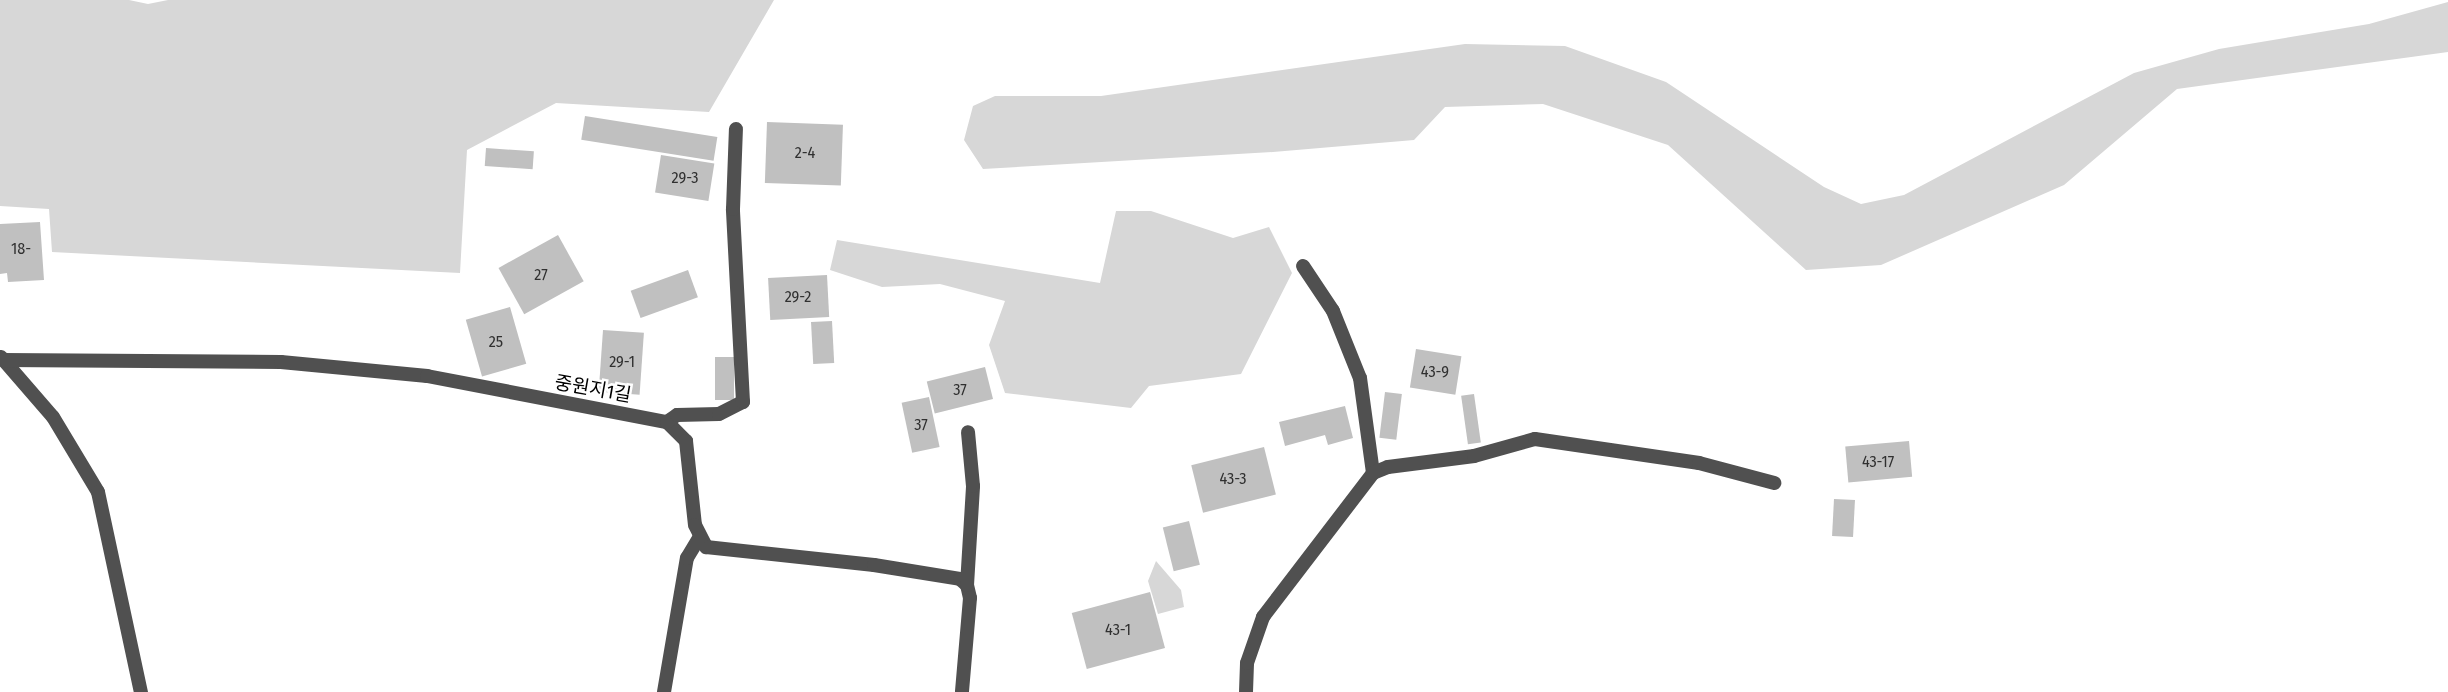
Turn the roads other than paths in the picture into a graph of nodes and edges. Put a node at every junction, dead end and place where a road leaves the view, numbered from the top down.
1 (736, 129) dead end
2 (1303, 267) dead end
3 (2, 358) edge
4 (667, 422) junction
5 (968, 432) dead end
6 (1373, 473) junction
7 (1774, 482) dead end
8 (699, 538) junction
9 (967, 585) junction
10 (141, 692) edge
11 (664, 692) edge
12 (962, 692) edge
13 (1246, 692) edge

1 - 4 street
2 - 6 street
3 - 4 street, 중원지1길
3 - 10 street, 중원지1길
4 - 8 street
5 - 9 street
6 - 7 street
6 - 13 street
8 - 9 street
8 - 11 street
9 - 12 street

